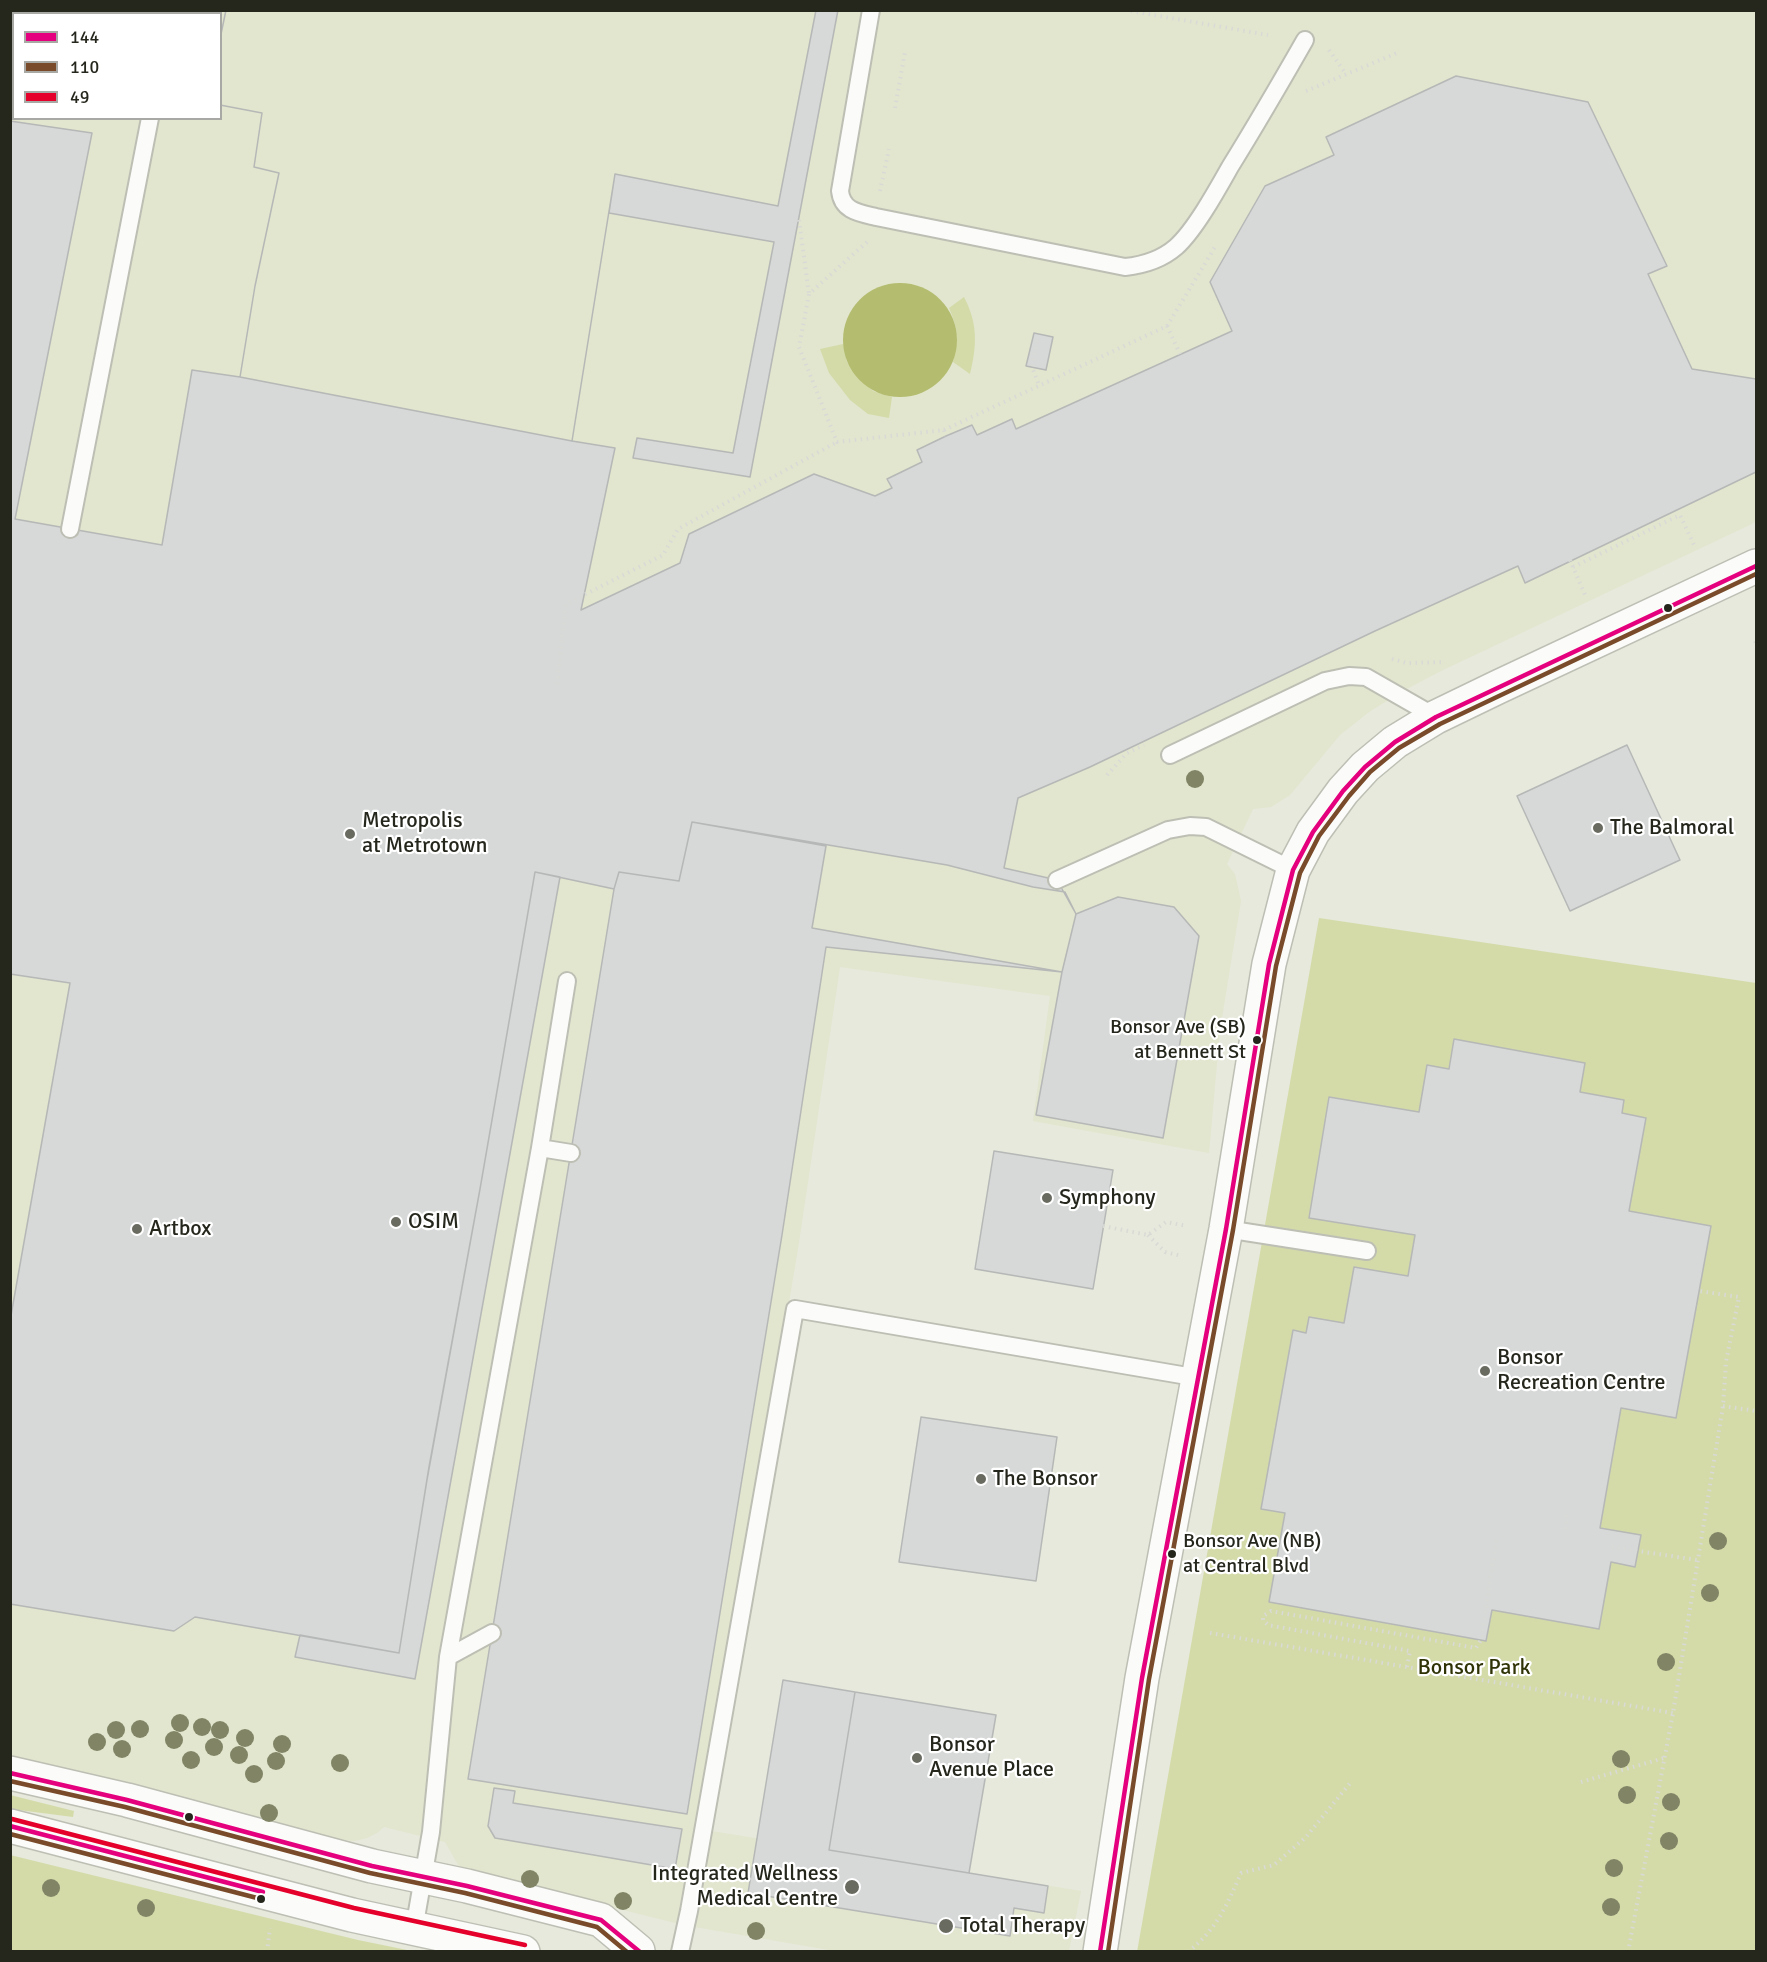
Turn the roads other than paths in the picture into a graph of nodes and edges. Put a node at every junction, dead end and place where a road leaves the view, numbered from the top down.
1 (871, 10) edge
2 (1305, 40) dead end
3 (150, 120) edge
4 (70, 529) dead end
5 (1756, 566) edge
6 (1436, 717) junction
7 (1170, 755) dead end
8 (1293, 870) junction
9 (1057, 880) dead end
10 (567, 981) dead end
11 (540, 1148) junction
12 (571, 1153) dead end
13 (1227, 1229) junction
14 (1367, 1251) dead end
15 (1199, 1378) junction
16 (492, 1633) dead end
17 (448, 1657) junction
18 (10, 1773) edge
19 (10, 1826) edge
20 (423, 1877) junction
21 (414, 1929) junction
22 (638, 1951) edge
23 (523, 1952) edge
24 (680, 1952) edge
25 (1100, 1952) edge

1 - 2 lane
3 - 4 lane
5 - 6 street
6 - 7 lane
6 - 8 street
8 - 9 lane
8 - 13 street
10 - 11 lane
11 - 12 lane
11 - 17 lane
13 - 14 lane
13 - 15 street
15 - 24 lane
15 - 25 street
16 - 17 lane
17 - 20 lane
18 - 20 street
19 - 21 street
20 - 21 lane
20 - 22 street
21 - 23 street

